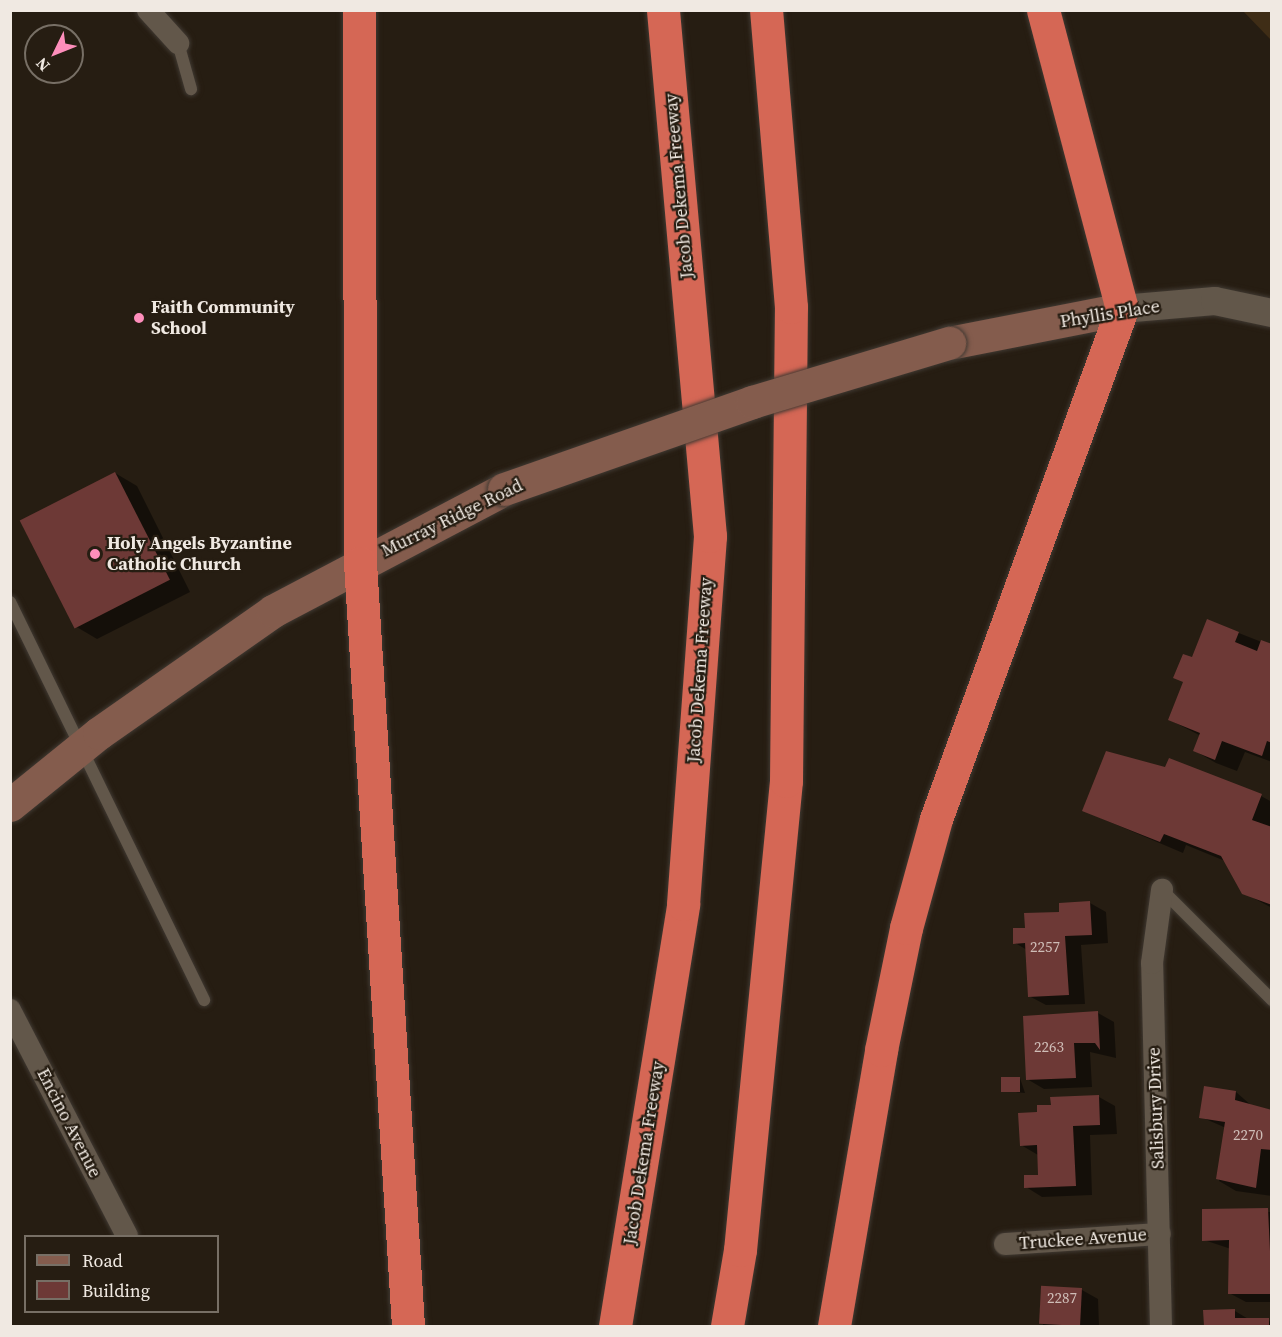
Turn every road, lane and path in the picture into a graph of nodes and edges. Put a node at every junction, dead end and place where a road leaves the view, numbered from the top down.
1 (148, 10) edge
2 (359, 10) edge
3 (663, 10) edge
4 (766, 10) edge
5 (1043, 10) edge
6 (178, 43) joint
7 (191, 89) dead end
8 (1122, 309) junction
9 (1272, 313) edge
10 (949, 343) joint
11 (360, 563) junction
12 (10, 602) edge
13 (84, 746) junction
14 (10, 805) edge
15 (1162, 890) joint
16 (204, 1000) dead end
17 (1272, 1000) edge
18 (10, 1010) edge
19 (1160, 1234) junction
20 (126, 1235) edge
21 (1005, 1244) dead end
22 (408, 1326) edge
23 (615, 1326) edge
24 (727, 1326) edge
25 (834, 1326) edge
26 (1161, 1326) edge

1 - 6 street
2 - 11 highway
3 - 23 highway, Jacob Dekema Freeway
4 - 24 highway
5 - 8 highway
6 - 7 lane
8 - 9 street, Phyllis Place
8 - 10 main road, Phyllis Place
8 - 25 highway
10 - 11 main road, Murray Ridge Road, bridge
11 - 13 main road, Murray Ridge Road
11 - 22 highway
12 - 13 lane
13 - 14 main road, Murray Ridge Road
13 - 16 lane
15 - 17 lane
15 - 19 street, Salisbury Drive
18 - 20 street, Encino Avenue
19 - 21 street, Truckee Avenue
19 - 26 street, Salisbury Drive

